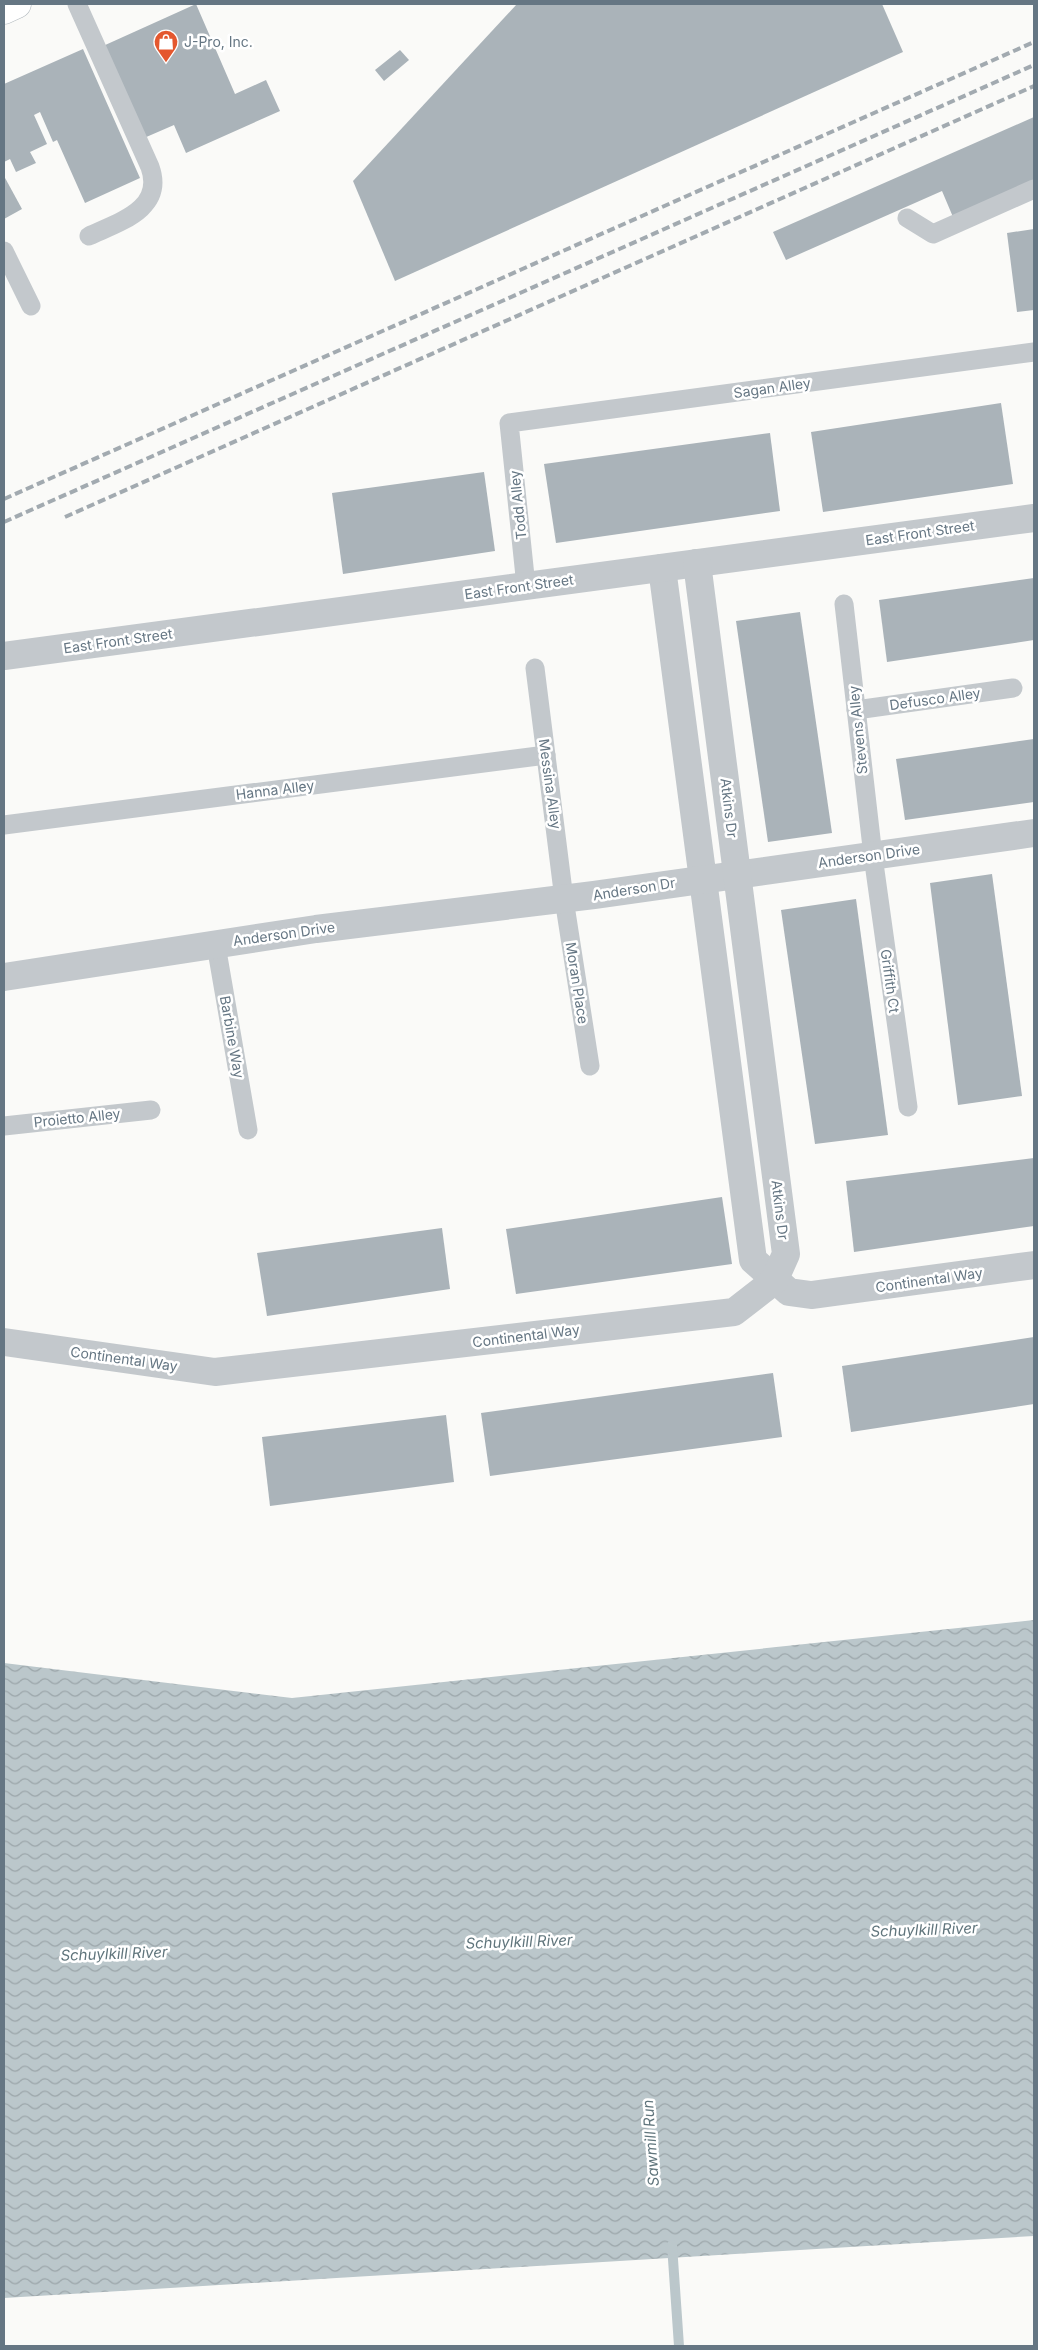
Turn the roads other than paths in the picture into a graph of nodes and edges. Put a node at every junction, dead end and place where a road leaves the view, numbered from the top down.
1 (18, 4) edge
2 (77, 4) edge
3 (4, 10) edge
4 (1034, 189) edge
5 (907, 218) dead end
6 (89, 236) dead end
7 (4, 251) edge
8 (32, 306) dead end
9 (1034, 352) edge
10 (509, 424) joint
11 (1034, 518) edge
12 (697, 563) junction
13 (662, 568) junction
14 (526, 586) junction
15 (844, 604) dead end
16 (4, 656) edge
17 (535, 668) dead end
18 (1013, 688) dead end
19 (856, 710) junction
20 (546, 755) junction
21 (4, 825) edge
22 (1034, 833) edge
23 (873, 856) junction
24 (738, 875) junction
25 (703, 878) junction
26 (564, 899) junction
27 (216, 945) junction
28 (4, 977) edge
29 (590, 1066) dead end
30 (908, 1107) dead end
31 (151, 1110) dead end
32 (4, 1126) edge
33 (248, 1130) dead end
34 (1034, 1265) edge
35 (774, 1281) junction
36 (4, 1342) edge

1 - 3 main road
2 - 6 lane
4 - 5 lane
7 - 8 lane
9 - 10 lane, Sagan Alley
10 - 14 lane, Todd Alley
11 - 12 street, East Front Street
12 - 13 street, East Front Street
12 - 24 street, Atkins Dr
13 - 14 street, East Front Street
13 - 25 street
14 - 16 street, East Front Street
15 - 19 lane, Stevens Alley
17 - 20 lane, Messina Alley
18 - 19 lane, Defusco Alley
19 - 23 lane, Stevens Alley
20 - 21 lane, Hanna Alley
20 - 26 lane, Messina Alley
22 - 23 street, Anderson Drive
23 - 24 street, Anderson Drive
23 - 30 lane, Griffith Ct
24 - 25 street, Anderson Drive
24 - 35 street, Atkins Dr
25 - 26 street, Anderson Dr
25 - 35 street
26 - 27 street, Anderson Drive
26 - 29 lane, Moran Place
27 - 28 street, Anderson Drive
27 - 33 lane, Barbine Way
31 - 32 lane, Proietto Alley
34 - 35 street, Continental Way
35 - 36 street, Continental Way

